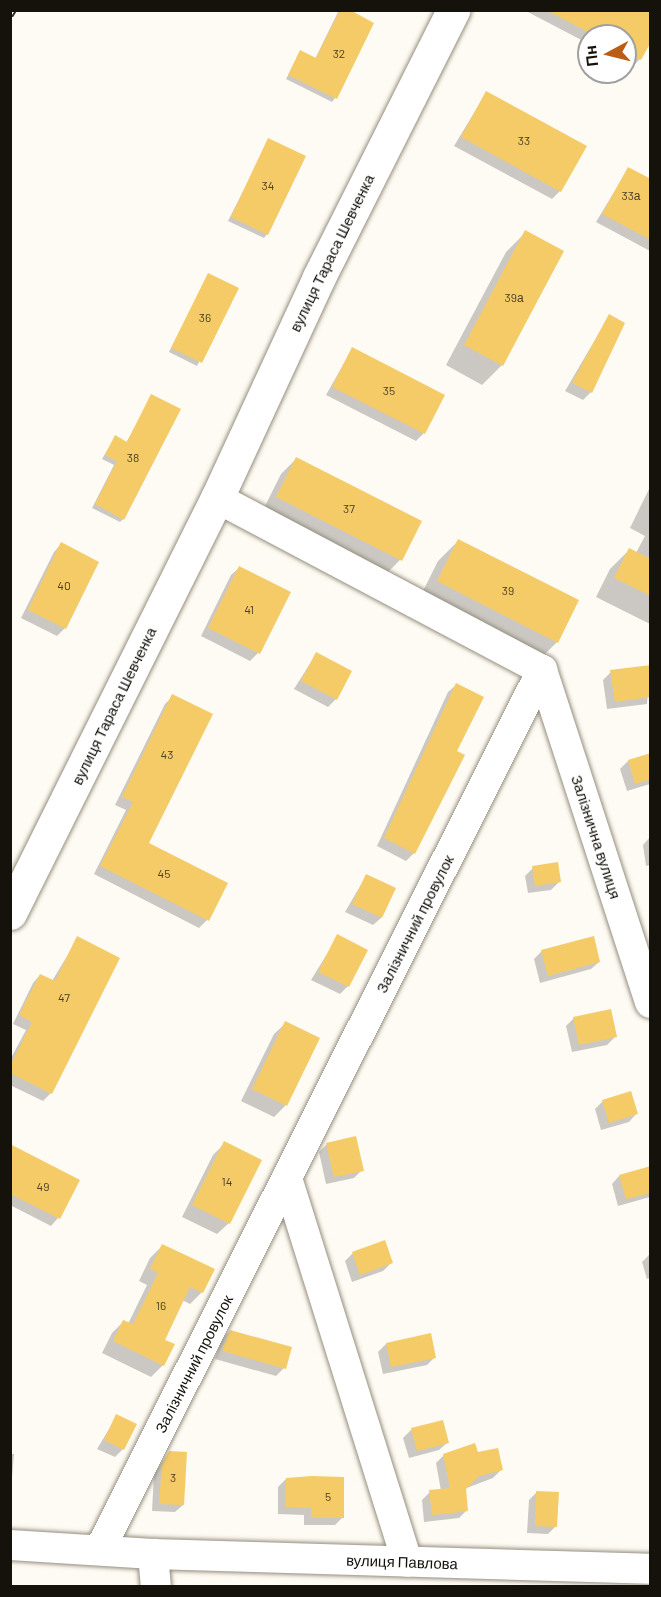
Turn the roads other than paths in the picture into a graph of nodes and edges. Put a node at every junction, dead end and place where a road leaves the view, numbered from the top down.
1 (453, 10) edge
2 (217, 498) junction
3 (542, 670) junction
4 (10, 913) edge
5 (651, 1003) edge
6 (287, 1178) junction
7 (10, 1545) edge
8 (100, 1549) junction
9 (153, 1554) junction
10 (407, 1562) junction
11 (651, 1569) edge
12 (156, 1587) edge

1 - 2 main road, вулиця Тараса Шевченка
2 - 3 street
2 - 4 main road, вулиця Тараса Шевченка
3 - 5 street, Залізнична вулиця
3 - 6 street, Залізничний провулок
6 - 8 street, Залізничний провулок
6 - 10 street
7 - 8 street, вулиця Павлова
8 - 9 street, вулиця Павлова
9 - 10 street, вулиця Павлова
9 - 12 street
10 - 11 street, вулиця Павлова

